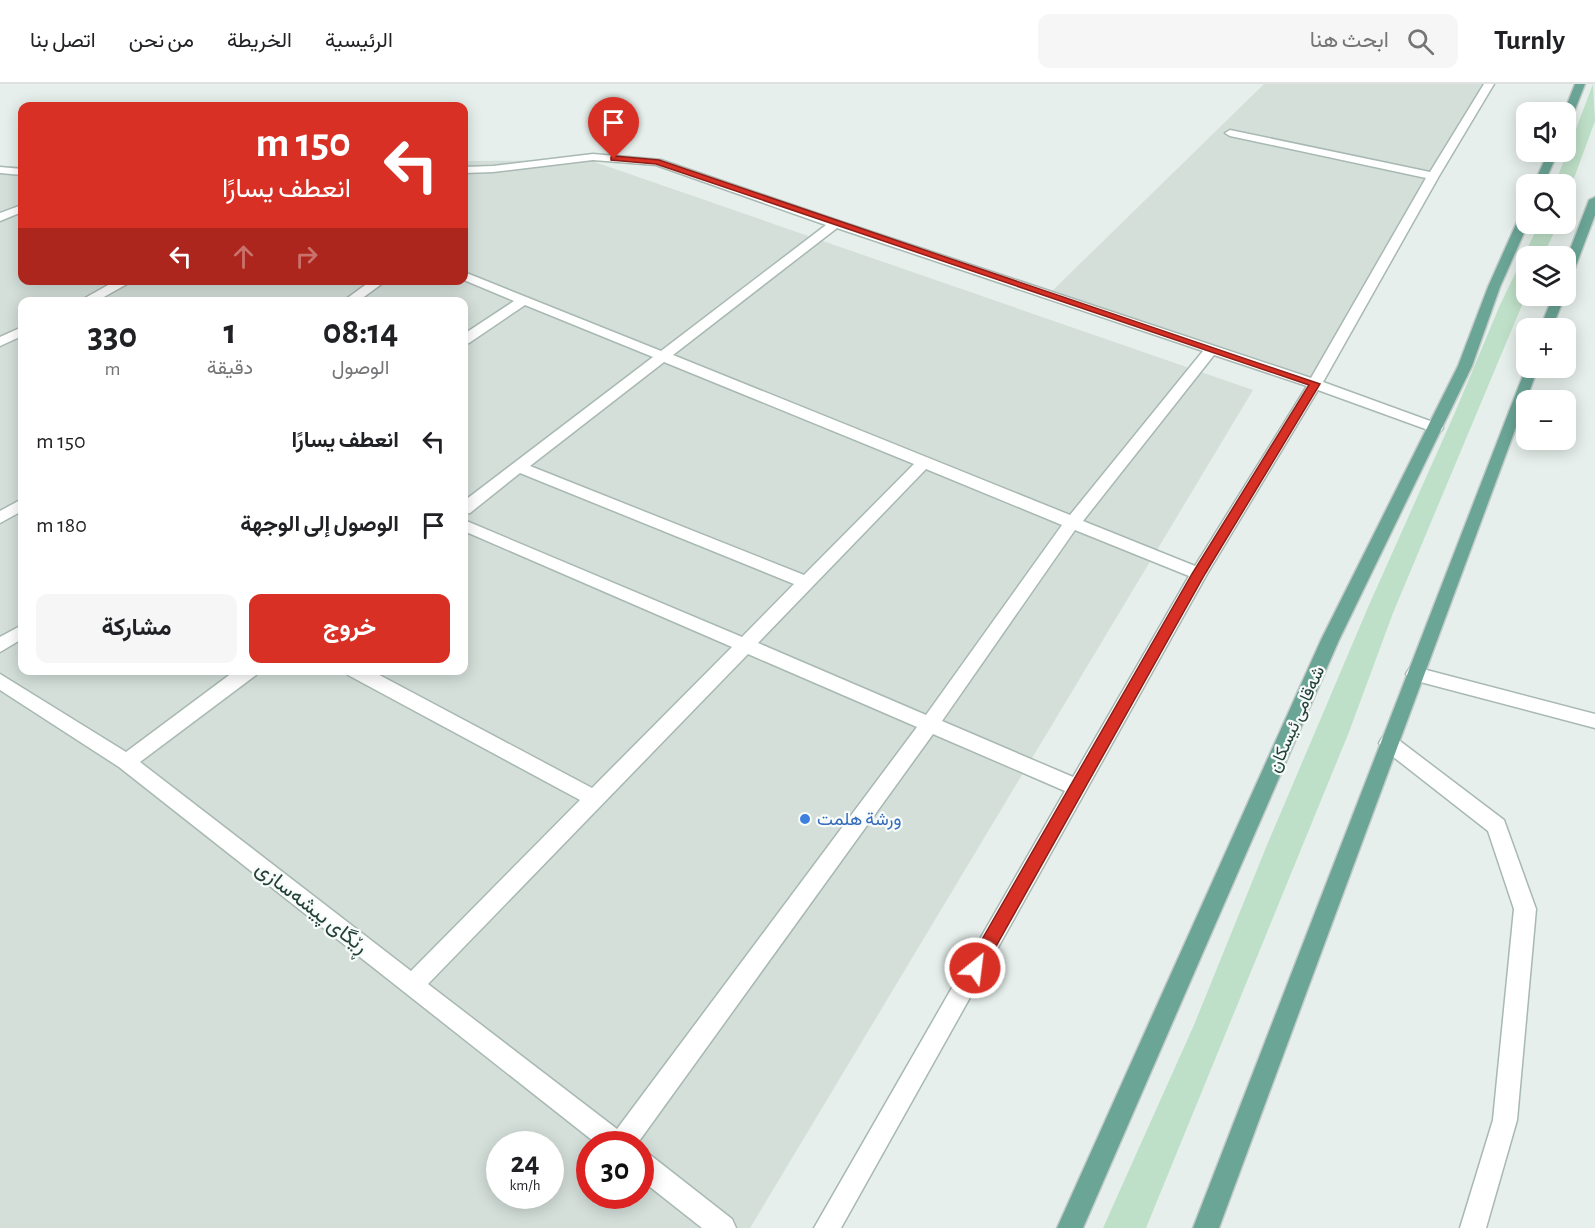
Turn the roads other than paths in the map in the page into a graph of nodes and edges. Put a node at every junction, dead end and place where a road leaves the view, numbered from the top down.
1 (1489, 84) edge
2 (1580, 84) edge
3 (1573, 102) edge
4 (1230, 133) dead end
5 (0, 170) edge
6 (468, 170) edge
7 (18, 172) edge
8 (1432, 176) junction
9 (1595, 200) edge
10 (18, 209) edge
11 (0, 217) edge
12 (835, 224) junction
13 (1518, 234) edge
14 (1576, 250) edge
15 (468, 278) edge
16 (118, 285) edge
17 (374, 285) edge
18 (94, 297) edge
19 (356, 297) edge
20 (524, 300) junction
21 (18, 333) edge
22 (468, 337) edge
23 (0, 342) edge
24 (1212, 349) junction
25 (662, 356) junction
26 (1527, 378) edge
27 (1315, 384) junction
28 (1436, 428) junction
29 (923, 463) junction
30 (518, 467) junction
31 (468, 506) edge
32 (18, 507) edge
33 (0, 518) edge
34 (1072, 523) junction
35 (468, 527) edge
36 (1199, 574) junction
37 (806, 582) junction
38 (18, 634) edge
39 (744, 645) junction
40 (0, 646) edge
41 (1415, 674) junction
42 (243, 675) edge
43 (363, 675) edge
44 (0, 681) edge
45 (1595, 721) edge
46 (930, 724) junction
47 (1389, 743) junction
48 (126, 762) junction
49 (1077, 788) junction
50 (594, 798) junction
51 (412, 985) junction
52 (599, 1131) edge
53 (632, 1131) edge
54 (654, 1174) edge
55 (723, 1228) edge
56 (827, 1228) edge
57 (1070, 1228) edge
58 (1206, 1228) edge
59 (1473, 1228) edge

1 - 8 street
2 - 3 main road
4 - 8 street
5 - 7 street
6 - 12 street
8 - 27 street
9 - 14 main road
10 - 11 street
12 - 24 street
12 - 25 street
13 - 28 main road, شەقامی ئیسکان
15 - 20 street
16 - 18 street
17 - 19 street
20 - 22 street
20 - 25 street
21 - 23 street
24 - 27 street
24 - 34 street
25 - 29 street
25 - 30 street
26 - 41 main road
27 - 28 street
27 - 36 street
28 - 57 main road, شەقامی ئیسکان
29 - 34 street
29 - 37 street
30 - 31 street
30 - 37 street
32 - 33 street
34 - 36 street
34 - 46 street
35 - 39 street
36 - 49 street
37 - 39 street
38 - 40 street
39 - 46 street
39 - 50 street
41 - 45 street
41 - 47 main road
42 - 48 street
43 - 50 street
44 - 48 street, ڕێگای پیشەسازی
46 - 49 street
46 - 53 street
47 - 58 main road
47 - 59 street
48 - 51 street, ڕێگای پیشەسازی
49 - 56 street
50 - 51 street
51 - 52 street, ڕێگای پیشەسازی
54 - 55 street

